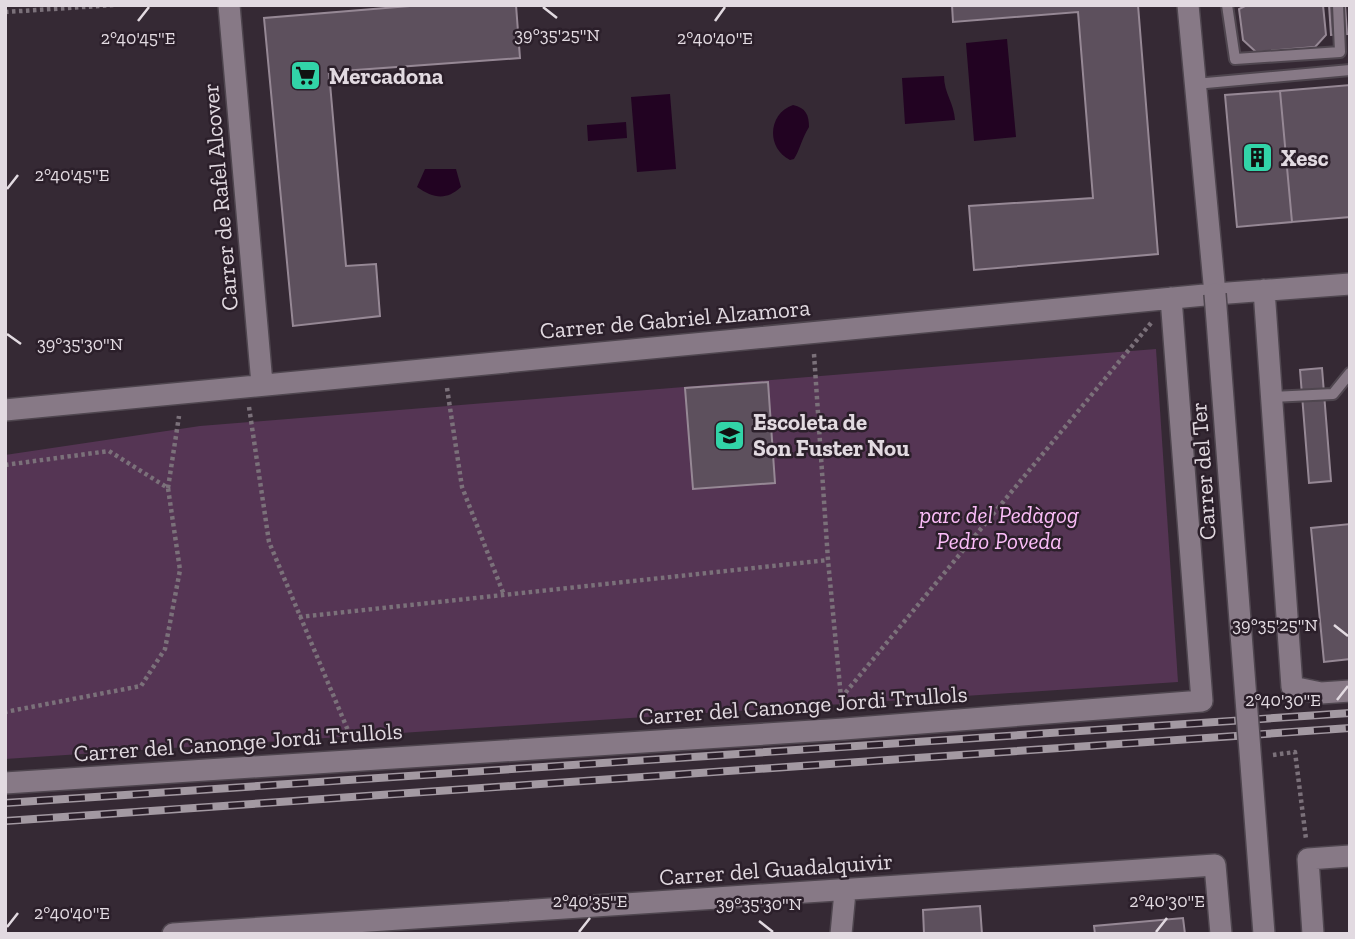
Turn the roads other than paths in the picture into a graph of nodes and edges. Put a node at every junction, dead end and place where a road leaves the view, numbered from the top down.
1 (229, 5) edge
2 (1188, 5) edge
3 (1227, 5) edge
4 (1338, 5) edge
5 (1350, 69) edge
6 (1195, 85) junction
7 (1350, 284) edge
8 (1264, 290) junction
9 (1215, 294) junction
10 (1171, 298) junction
11 (1350, 373) edge
12 (254, 385) junction
13 (1272, 397) junction
14 (5, 410) edge
15 (1350, 691) edge
16 (5, 783) edge
17 (1350, 856) edge
18 (845, 891) junction
19 (317, 929) edge
20 (173, 934) edge
21 (841, 934) edge
22 (1221, 934) edge
23 (1264, 934) edge
24 (1313, 934) edge

1 - 12 street, Carrer de Rafel Alcover
2 - 6 street, Carrer del Ter
3 - 4 lane
5 - 6 lane
6 - 9 street, Carrer del Ter
7 - 8 street, Carrer de Gabriel Alzamora
8 - 9 street, Carrer de Gabriel Alzamora
8 - 13 street
9 - 10 street, Carrer de Gabriel Alzamora
9 - 23 street, Carrer del Ter, bridge
10 - 12 street, Carrer de Gabriel Alzamora
10 - 16 street, Carrer del Canonge Jordi Trullols
11 - 13 lane
12 - 14 street, Carrer de Gabriel Alzamora
13 - 15 street
17 - 24 street
18 - 19 street, Carrer del Guadalquivir
18 - 21 street
18 - 22 street, Carrer del Guadalquivir
19 - 20 street, Carrer del Guadalquivir

